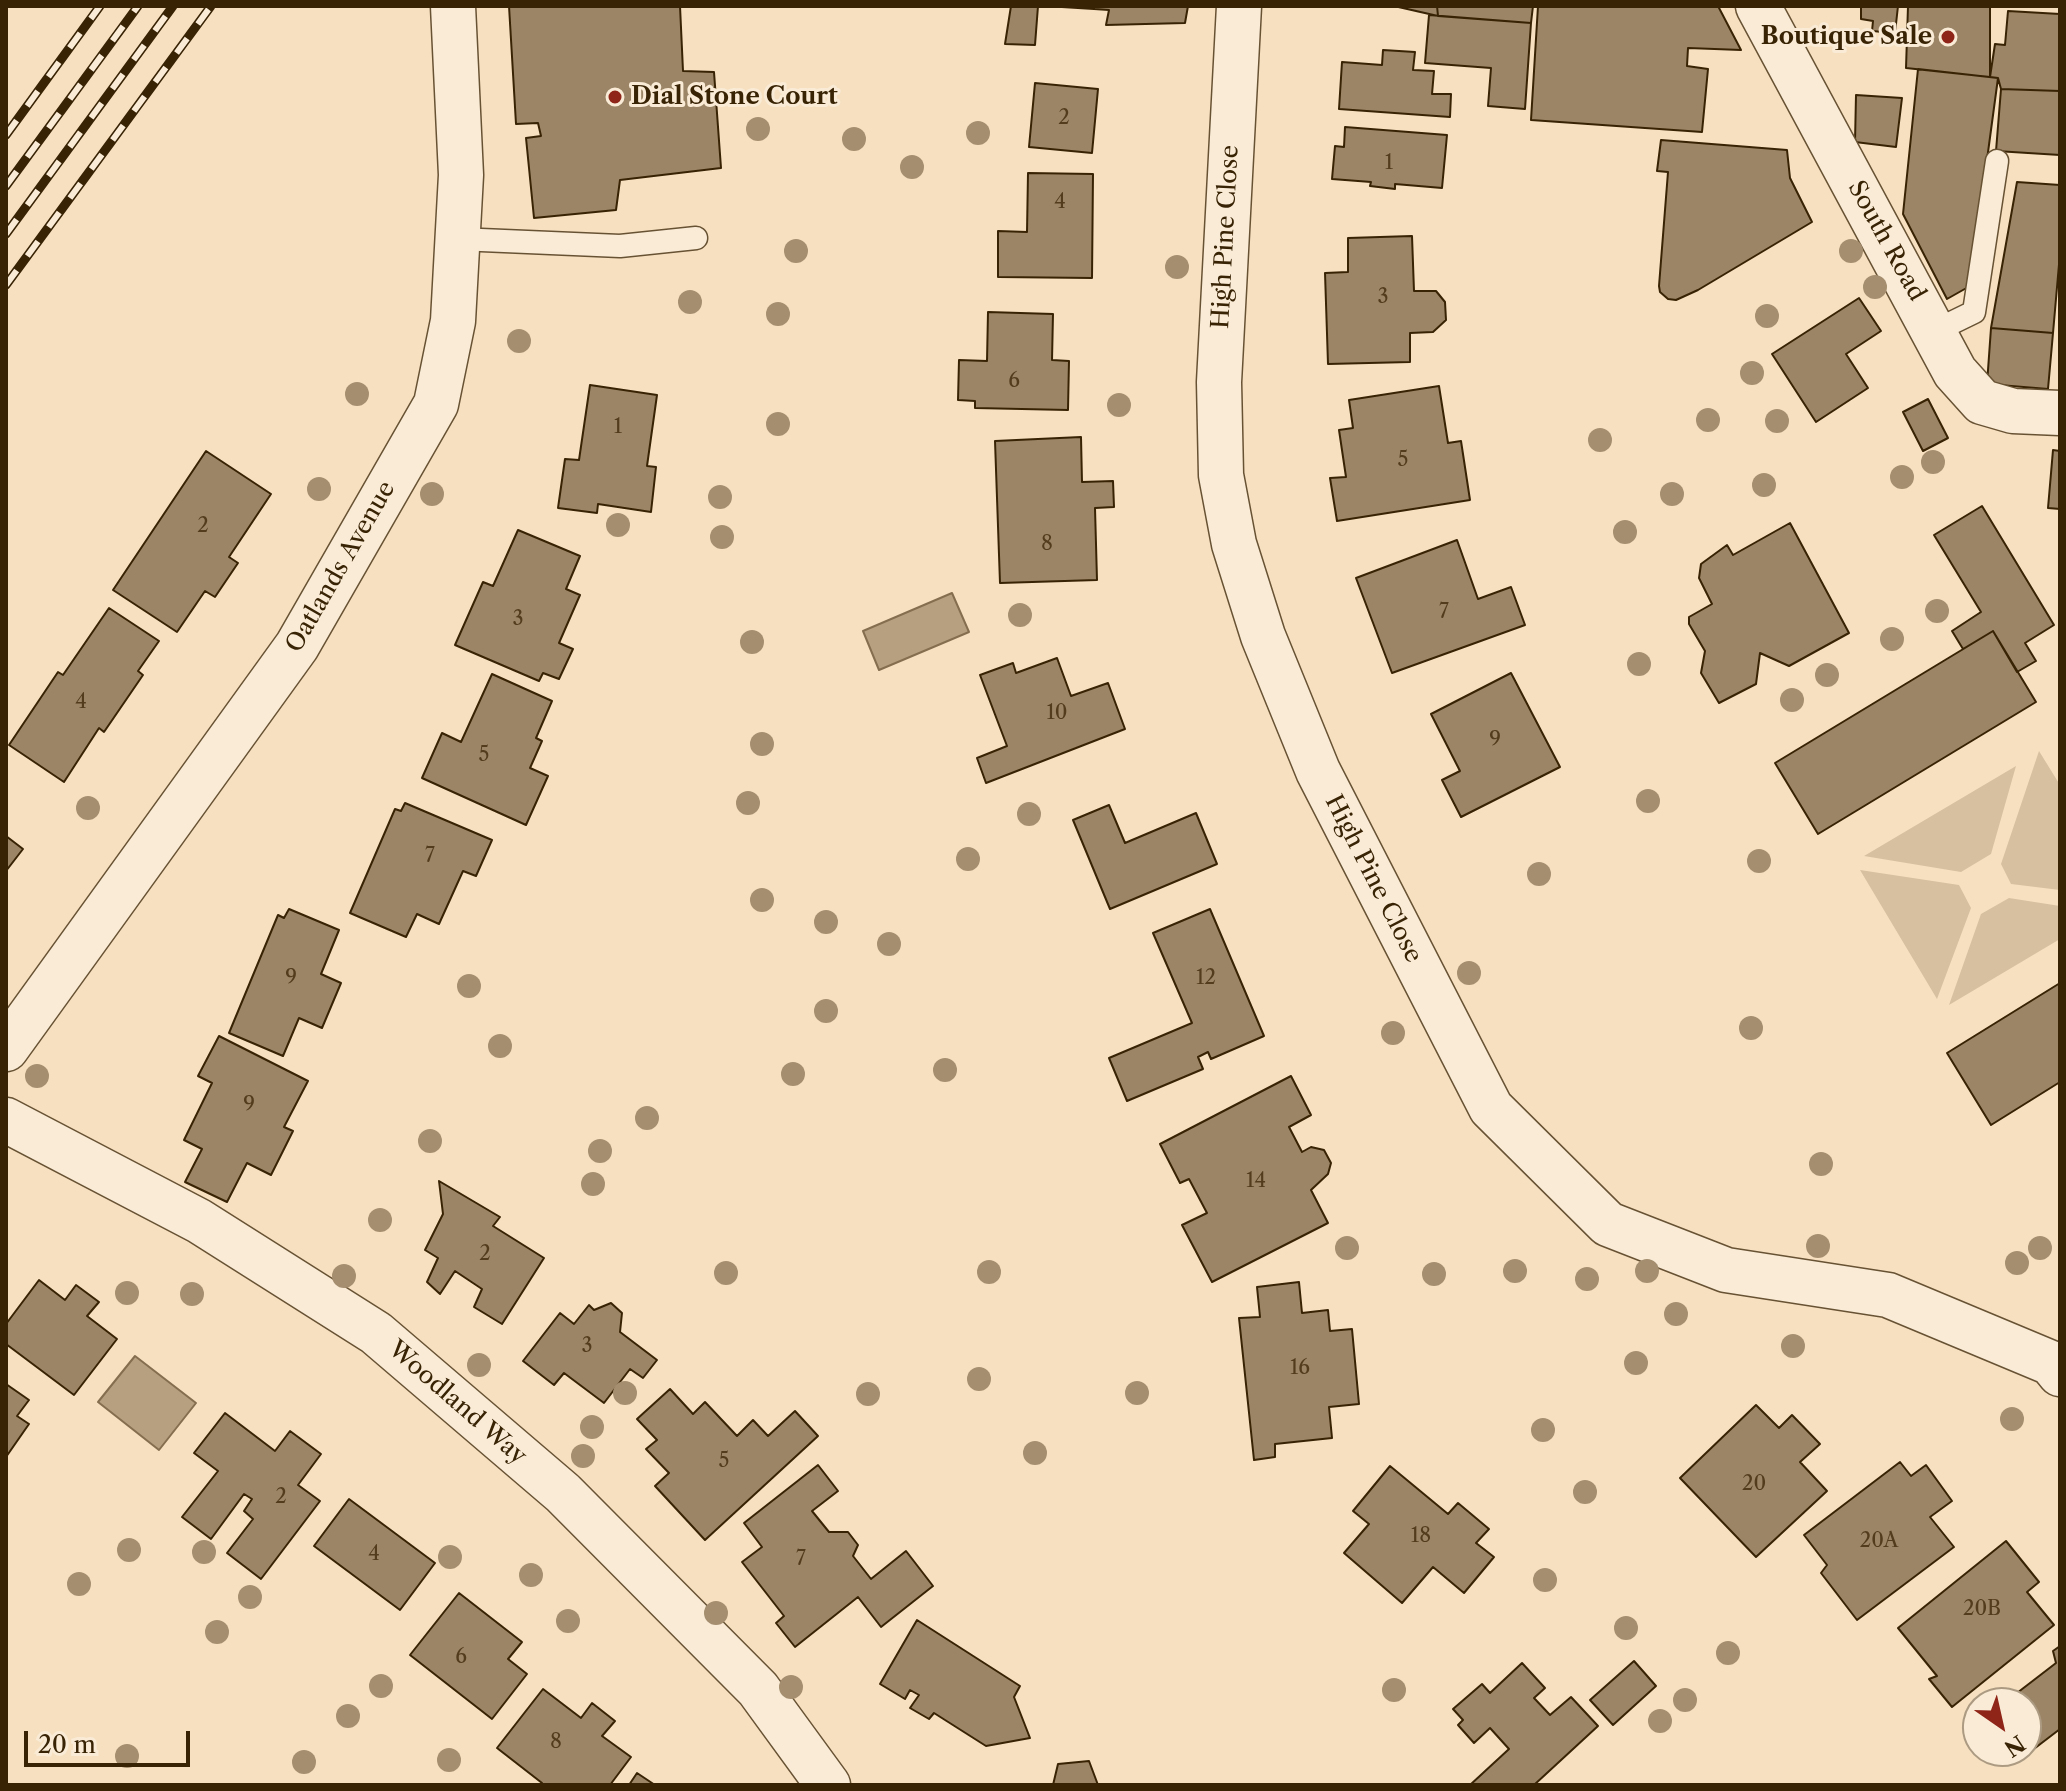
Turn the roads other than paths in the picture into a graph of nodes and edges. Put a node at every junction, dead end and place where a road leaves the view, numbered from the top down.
1 (453, 6) edge
2 (1239, 6) edge
3 (1758, 6) edge
4 (1997, 161) dead end
5 (696, 238) dead end
6 (458, 239) junction
7 (1935, 331) junction
8 (2060, 413) edge
9 (6, 1049) edge
10 (6, 1120) edge
11 (2060, 1374) edge
12 (828, 1785) edge

1 - 6 street, Oatlands Avenue
2 - 11 street, High Pine Close
3 - 7 street, South Road
4 - 7 lane
5 - 6 lane
6 - 9 street, Oatlands Avenue
7 - 8 street, South Road
10 - 12 street, Woodland Way

